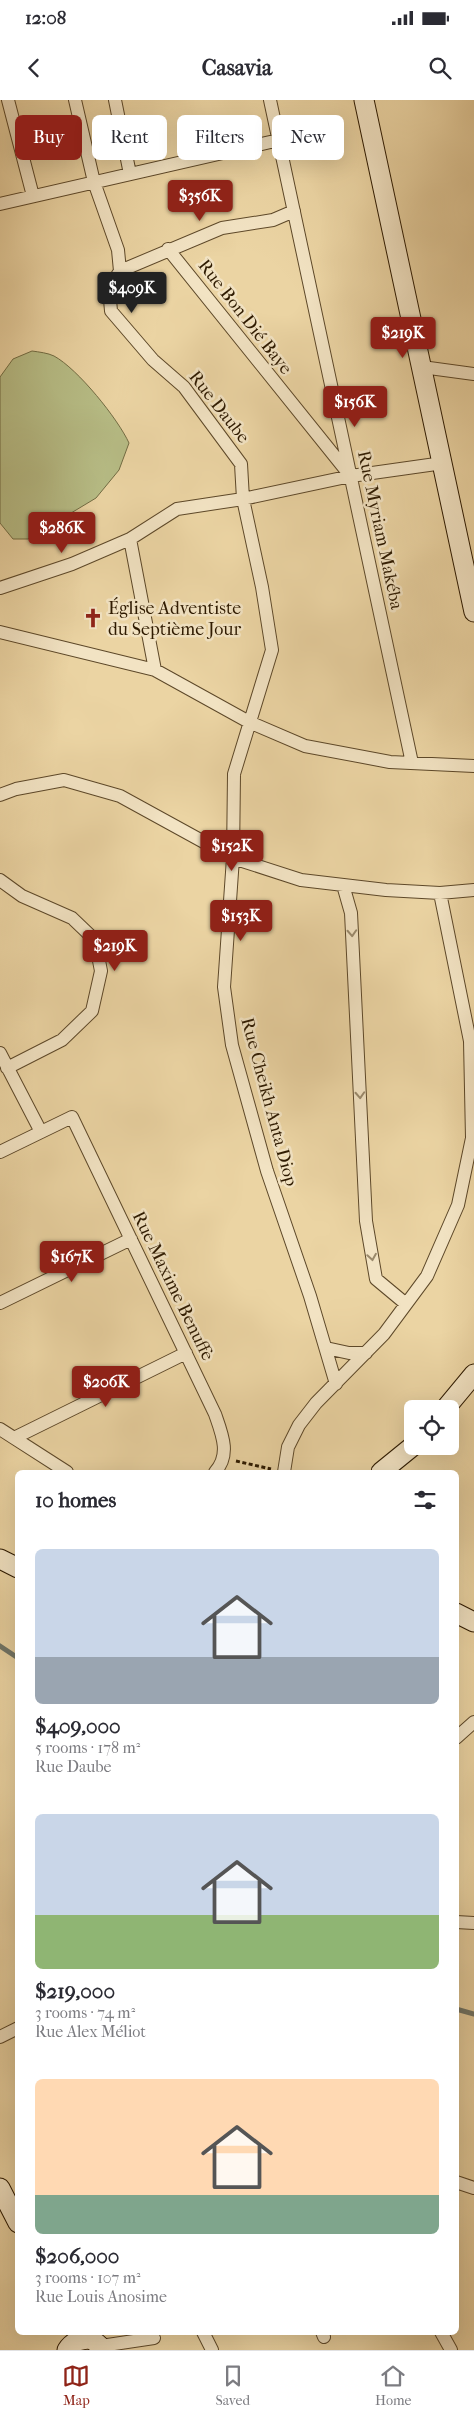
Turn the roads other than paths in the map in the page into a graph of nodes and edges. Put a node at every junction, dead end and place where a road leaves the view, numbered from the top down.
1 (8, 100) edge
2 (75, 100) edge
3 (115, 100) edge
4 (270, 100) edge
5 (364, 100) edge
6 (273, 115) edge
7 (272, 142) edge
8 (283, 160) edge
9 (130, 174) junction
10 (94, 182) junction
11 (33, 196) junction
12 (0, 204) edge
13 (294, 211) junction
14 (168, 249) junction
15 (120, 271) junction
16 (422, 367) junction
17 (474, 374) edge
18 (443, 462) junction
19 (351, 476) junction
20 (243, 499) junction
21 (130, 539) junction
22 (0, 588) edge
23 (474, 612) edge
24 (0, 632) edge
25 (154, 670) junction
26 (249, 722) junction
27 (412, 763) junction
28 (474, 766) edge
29 (0, 795) edge
30 (233, 858) junction
31 (0, 880) edge
32 (343, 885) junction
33 (474, 890) edge
34 (440, 893) junction
35 (0, 1053) edge
36 (8, 1068) junction
37 (40, 1132) junction
38 (0, 1152) edge
39 (131, 1238) junction
40 (0, 1303) edge
41 (406, 1304) junction
42 (326, 1348) junction
43 (366, 1353) junction
44 (186, 1354) junction
45 (474, 1374) edge
46 (336, 1384) junction
47 (452, 1400) edge
48 (0, 1429) edge
49 (14, 1438) junction
50 (404, 1453) edge
51 (64, 1470) edge
52 (216, 1470) edge
53 (284, 1470) edge
54 (383, 1470) edge
55 (0, 1559) edge
56 (15, 1566) edge
57 (459, 1614) edge
58 (474, 1622) edge
59 (474, 1722) edge
60 (459, 1735) edge
61 (459, 1922) edge
62 (474, 1923) edge
63 (15, 2030) edge
64 (0, 2037) edge
65 (459, 2183) edge
66 (474, 2188) edge
67 (8, 2197) edge
68 (15, 2215) edge
69 (159, 2335) edge
70 (204, 2335) edge
71 (443, 2335) edge
72 (83, 2342) edge
73 (127, 2350) edge
74 (212, 2350) edge
75 (451, 2350) edge

1 - 11 street
2 - 10 street
3 - 9 street
4 - 6 street, Rue Myriam Makéba
5 - 16 main road
7 - 9 street
8 - 13 street, Rue Myriam Makéba
9 - 10 street
10 - 11 street
10 - 15 street
11 - 12 street
13 - 14 street
13 - 19 street, Rue Myriam Makéba
14 - 15 street
14 - 19 street, Rue Bon Dié Baye
15 - 20 street, Rue Daube
16 - 17 street
16 - 18 main road
18 - 19 street
18 - 23 main road
19 - 20 street
19 - 27 street, Rue Myriam Makéba
20 - 21 street
20 - 26 street, Rue Cheikh Anta Diop
21 - 22 street
21 - 25 street
24 - 25 street
25 - 26 street
26 - 27 street
26 - 30 street, Rue Cheikh Anta Diop
27 - 28 street
29 - 30 street
30 - 32 street
30 - 42 street, Rue Cheikh Anta Diop
31 - 36 street
32 - 34 street
32 -> 41 street
33 - 34 street
34 - 41 street
35 - 36 street
36 - 37 street
37 - 38 street
37 - 39 street, Rue Maxime Benuffe
39 - 40 street
39 - 44 street, Rue Maxime Benuffe
41 - 43 street
42 - 43 street
42 - 46 street, Rue Cheikh Anta Diop
43 - 46 street
44 - 49 street
44 - 52 street, Rue Maxime Benuffe
45 - 47 main road
46 - 53 street
48 - 49 street
49 - 51 street
50 - 54 main road
55 - 56 main road
57 - 58 main road
59 - 60 street
61 - 62 street
63 - 64 street
65 - 66 street
67 - 68 main road
69 - 72 street
69 - 73 street
70 - 74 street
71 - 75 street

